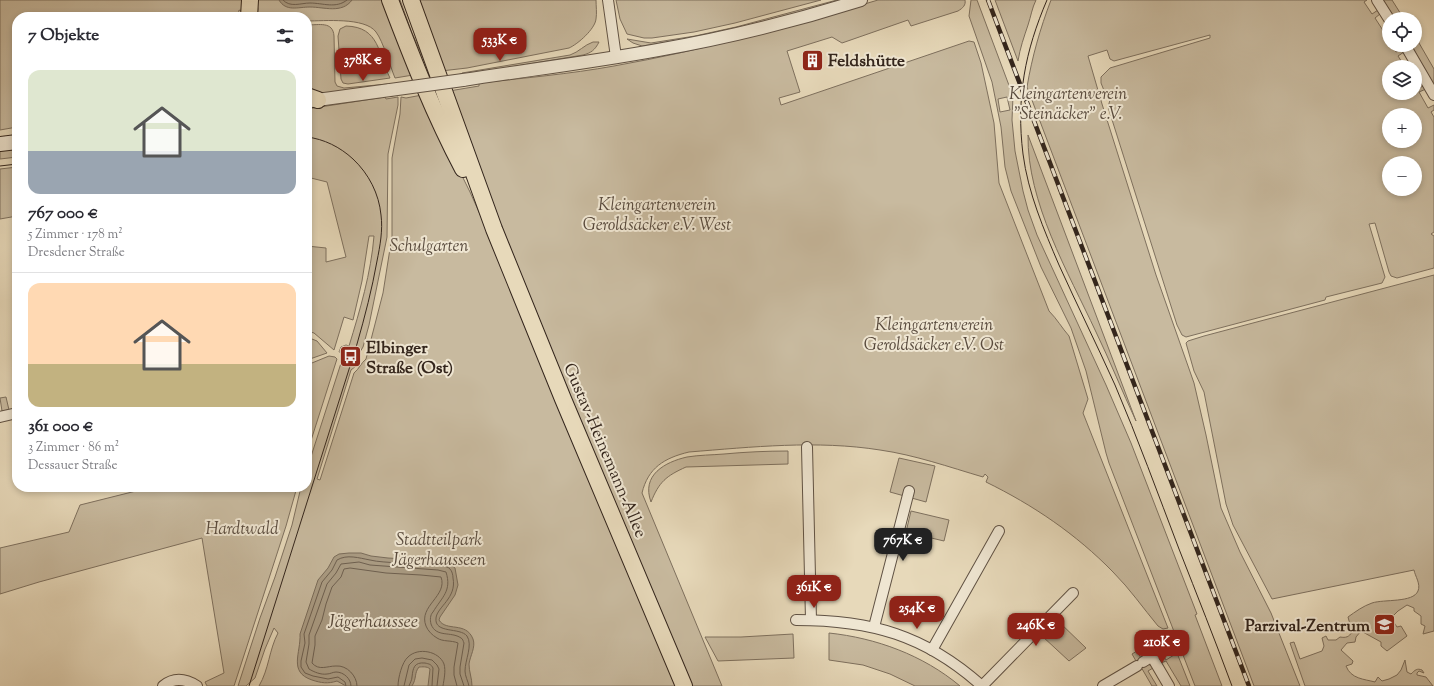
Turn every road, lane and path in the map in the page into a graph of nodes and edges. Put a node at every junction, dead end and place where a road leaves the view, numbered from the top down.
1 (390, 0) edge
2 (411, 0) edge
3 (608, 0) edge
4 (861, 0) edge
5 (1377, 0) edge
6 (1385, 12) edge
7 (1409, 52) edge
8 (616, 57) junction
9 (1434, 95) edge
10 (312, 99) edge
11 (12, 143) edge
12 (0, 144) edge
13 (494, 229) junction
14 (12, 414) edge
15 (0, 417) edge
16 (807, 447) dead end
17 (909, 491) dead end
18 (999, 531) dead end
19 (1073, 593) dead end
20 (796, 620) dead end
21 (811, 620) junction
22 (874, 627) junction
23 (1169, 646) dead end
24 (932, 650) junction
25 (1144, 662) junction
26 (163, 686) edge
27 (198, 686) edge
28 (684, 686) edge
29 (982, 686) edge
30 (1103, 686) edge
31 (1169, 686) edge

1 - 13 main road, Gustav-Heinemann-Allee
2 - 13 main road, Gustav-Heinemann-Allee
3 - 8 street
4 - 8 street
5 - 6 street
7 - 9 street
8 - 10 street, bridge
11 - 12 main road
13 - 28 main road, Gustav-Heinemann-Allee
14 - 15 street
16 - 21 street
17 - 22 street
18 - 24 street
19 - 29 street
20 - 21 street
21 - 22 street
22 - 24 street
23 - 25 street
24 - 29 street
25 - 30 street
25 - 31 street
26 - 27 street

